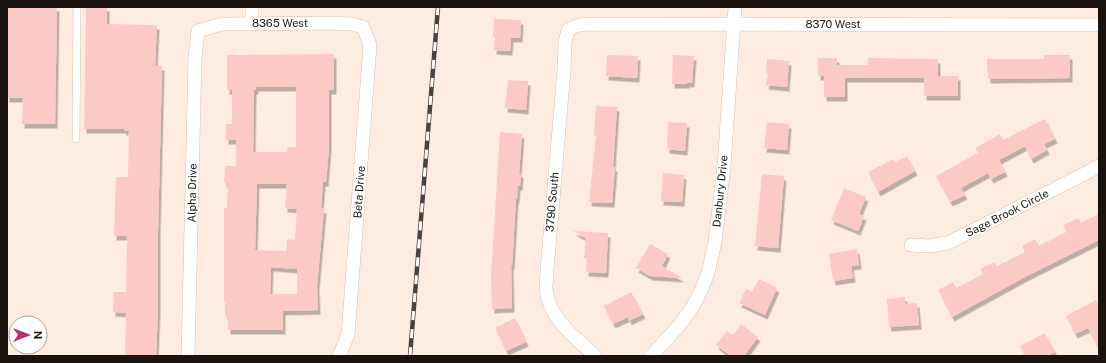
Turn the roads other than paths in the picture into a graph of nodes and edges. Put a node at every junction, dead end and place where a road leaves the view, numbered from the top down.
1 (77, 7) edge
2 (252, 7) edge
3 (735, 7) edge
4 (252, 24) junction
5 (734, 24) junction
6 (1099, 25) edge
7 (363, 27) joint
8 (568, 30) joint
9 (198, 31) joint
10 (76, 139) dead end
11 (1099, 166) edge
12 (911, 245) dead end
13 (188, 356) edge
14 (338, 356) edge
15 (595, 356) edge
16 (651, 356) edge

1 - 10 lane
2 - 4 street
3 - 5 street, Danbury Drive
4 - 7 street, 8365 West
4 - 9 street, 8365 West
5 - 6 street, 8370 West
5 - 8 street, 8370 West
5 - 16 street, Danbury Drive
7 - 14 street, Beta Drive
8 - 15 street, 3790 South
9 - 13 street, Alpha Drive
11 - 12 street, Sage Brook Circle

